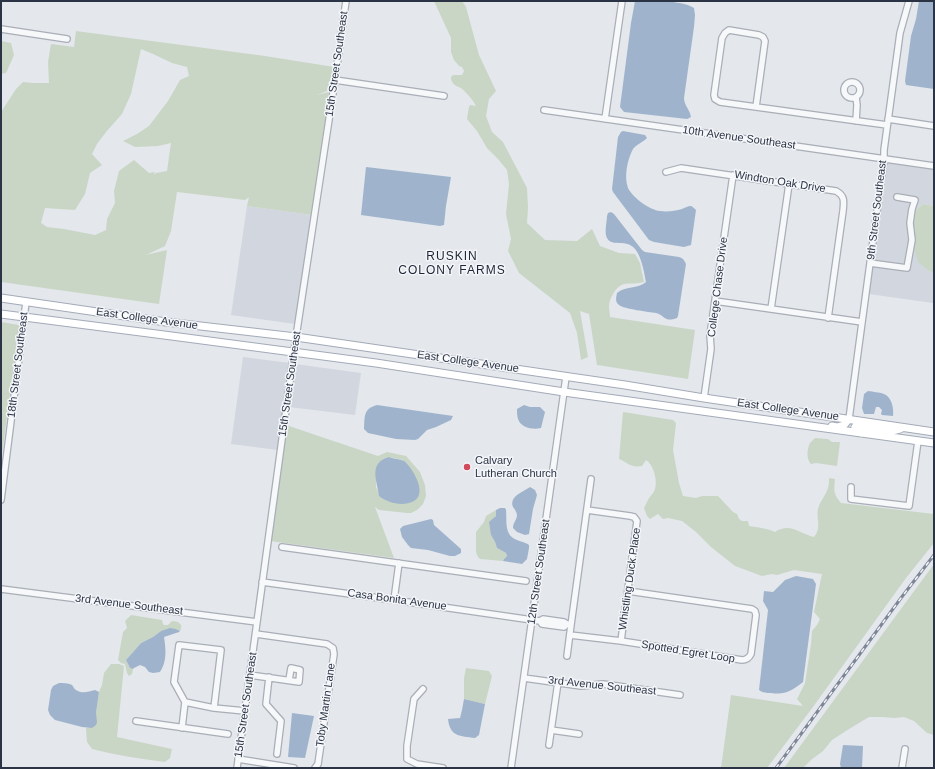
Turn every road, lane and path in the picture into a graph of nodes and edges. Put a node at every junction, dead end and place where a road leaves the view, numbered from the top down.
1 (346, 1) edge
2 (622, 1) edge
3 (909, 1) edge
4 (1, 28) edge
5 (67, 39) dead end
6 (335, 80) junction
7 (444, 96) dead end
8 (856, 96) dead end
9 (756, 107) junction
10 (544, 110) dead end
11 (605, 119) junction
12 (856, 121) junction
13 (887, 122) junction
14 (934, 126) edge
15 (884, 159) junction
16 (934, 166) edge
17 (666, 172) dead end
18 (733, 175) junction
19 (789, 184) junction
20 (897, 197) dead end
21 (870, 263) junction
22 (1, 298) edge
23 (715, 301) junction
24 (26, 302) junction
25 (771, 309) junction
26 (1, 314) edge
27 (24, 318) junction
28 (828, 318) junction
29 (862, 322) junction
30 (296, 337) junction
31 (294, 352) junction
32 (566, 377) junction
33 (564, 392) junction
34 (704, 398) junction
35 (849, 419) junction
36 (790, 423) junction
37 (855, 426) junction
38 (904, 427) junction
39 (934, 432) edge
40 (861, 433) junction
41 (918, 441) junction
42 (934, 443) edge
43 (591, 479) dead end
44 (852, 487) dead end
45 (1, 500) edge
46 (587, 510) junction
47 (282, 547) dead end
48 (399, 563) junction
49 (526, 581) dead end
50 (262, 582) junction
51 (1, 589) edge
52 (628, 591) junction
53 (394, 600) junction
54 (532, 620) junction
55 (257, 622) junction
56 (569, 625) junction
57 (256, 634) junction
58 (570, 635) junction
59 (621, 641) junction
60 (567, 656) dead end
61 (250, 674) junction
62 (269, 677) junction
63 (524, 678) junction
64 (289, 680) junction
65 (558, 682) junction
66 (422, 688) dead end
67 (680, 694) dead end
68 (185, 702) junction
69 (214, 708) junction
70 (245, 711) junction
71 (136, 722) dead end
72 (182, 728) junction
73 (551, 730) junction
74 (228, 734) dead end
75 (579, 734) dead end
76 (549, 745) dead end
77 (905, 749) dead end
78 (277, 754) dead end
79 (238, 759) junction
80 (237, 768) edge
81 (294, 768) edge
82 (315, 768) edge
83 (444, 768) edge
84 (511, 768) edge
85 (902, 768) edge

1 - 6 street, 15th Street Southeast
2 - 11 street
3 - 13 street, 9th Street Southeast
4 - 5 street
6 - 7 street
6 - 30 street, 15th Street Southeast
8 - 12 street
9 - 9 street
9 - 12 street
10 - 11 street, 10th Avenue Southeast
11 - 15 street, 10th Avenue Southeast
12 - 13 street
13 - 14 street
13 - 15 street, 9th Street Southeast
15 - 16 street, 10th Avenue Southeast
15 - 21 street, 9th Street Southeast
17 - 18 street, Windton Oak Drive
18 - 19 street, Windton Oak Drive
18 - 23 street, College Chase Drive
19 - 25 street
19 - 28 street, Windton Oak Drive
20 - 21 street
21 - 29 street, 9th Street Southeast
22 - 24 main road, East College Avenue
23 - 25 street
23 - 34 street, College Chase Drive
24 - 27 street, 18th Street Southeast
24 - 30 main road, East College Avenue
25 - 28 street
26 - 27 main road, East College Avenue
27 - 31 main road, East College Avenue
27 - 45 street, 18th Street Southeast
28 - 29 street
29 - 35 street, 9th Street Southeast
30 - 31 street, 15th Street Southeast
30 - 32 main road, East College Avenue
31 - 33 main road, East College Avenue
31 - 50 street, 15th Street Southeast
32 - 33 street, 12th Street Southeast
32 - 34 main road, East College Avenue
33 - 36 main road, East College Avenue
33 - 54 street, 12th Street Southeast
34 - 35 main road, East College Avenue
35 - 36 main road
35 - 37 main road
35 - 38 main road, East College Avenue
36 - 40 main road, East College Avenue
37 - 38 main road
37 - 40 main road
38 - 39 main road, East College Avenue
40 - 41 main road, East College Avenue
41 - 42 main road, East College Avenue
41 - 44 street
43 - 46 street
46 - 52 street, Whistling Duck Place
46 - 56 street
47 - 48 street
48 - 49 street
48 - 53 street
50 - 53 street, Casa Bonita Avenue
50 - 55 street, 15th Street Southeast
51 - 55 street, 3rd Avenue Southeast
52 - 59 street, Whistling Duck Place
52 - 59 street, Spotted Egret Loop
53 - 54 street, Casa Bonita Avenue
54 - 56 street, Casa Bonita Avenue
54 - 63 street, 12th Street Southeast
55 - 57 street, 15th Street Southeast
56 - 58 street
57 - 61 street, 15th Street Southeast
57 - 82 street, Toby Martin Lane
58 - 59 street, Spotted Egret Loop
58 - 60 street
61 - 62 street
61 - 70 street, 15th Street Southeast
62 - 64 street
62 - 78 street
63 - 65 street, 3rd Avenue Southeast
63 - 84 street, 12th Street Southeast
64 - 64 street
65 - 67 street, 3rd Avenue Southeast
65 - 73 street
66 - 83 street
68 - 69 street
68 - 69 street
68 - 72 street
69 - 70 street
70 - 79 street, 15th Street Southeast
71 - 72 street
72 - 74 street
73 - 75 street
73 - 76 street
77 - 85 street
79 - 80 street, 15th Street Southeast
79 - 81 street

